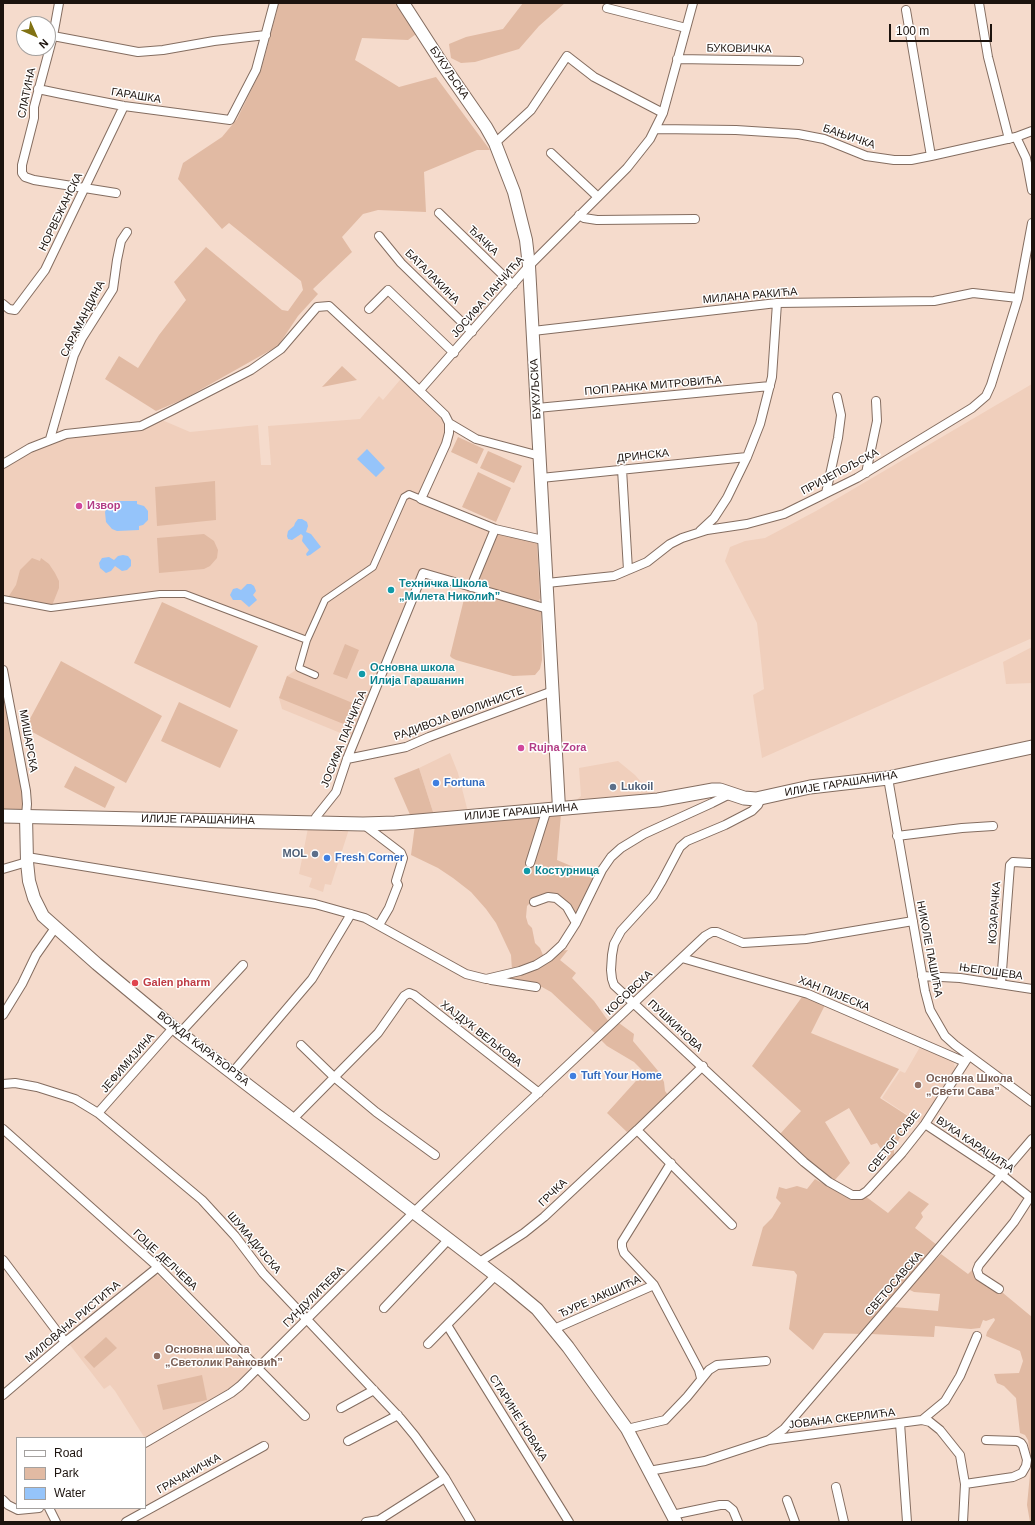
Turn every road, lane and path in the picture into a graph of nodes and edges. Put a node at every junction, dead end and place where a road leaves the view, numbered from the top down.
1 (59, 3) edge
2 (274, 3) edge
3 (403, 3) edge
4 (693, 3) edge
5 (978, 3) edge
6 (608, 8) dead end
7 (906, 10) dead end
8 (56, 20) edge
9 (686, 28) junction
10 (266, 35) junction
11 (56, 37) edge
12 (47, 56) edge
13 (678, 59) junction
14 (799, 61) dead end
15 (38, 89) junction
16 (124, 106) junction
17 (663, 114) junction
18 (656, 129) junction
19 (1032, 131) edge
20 (1012, 138) junction
21 (495, 143) junction
22 (551, 154) dead end
23 (931, 156) junction
24 (84, 189) junction
25 (1032, 190) edge
26 (116, 193) dead end
27 (598, 197) junction
28 (439, 213) dead end
29 (579, 215) junction
30 (695, 219) dead end
31 (1032, 223) edge
32 (127, 232) dead end
33 (379, 236) dead end
34 (529, 266) junction
35 (513, 285) junction
36 (1018, 298) junction
37 (777, 302) junction
38 (3, 304) edge
39 (369, 309) dead end
40 (533, 331) junction
41 (472, 332) junction
42 (454, 353) junction
43 (770, 386) junction
44 (420, 390) junction
45 (837, 397) dead end
46 (876, 401) dead end
47 (537, 408) junction
48 (448, 423) junction
49 (50, 439) junction
50 (540, 456) junction
51 (747, 457) junction
52 (3, 464) edge
53 (622, 470) junction
54 (866, 473) junction
55 (541, 478) junction
56 (826, 493) junction
57 (421, 499) junction
58 (495, 529) junction
59 (698, 533) junction
60 (543, 540) junction
61 (628, 570) junction
62 (547, 583) junction
63 (471, 587) junction
64 (3, 599) edge
65 (548, 609) junction
66 (307, 640) junction
67 (3, 670) edge
68 (315, 675) dead end
69 (553, 691) junction
70 (1032, 747) edge
71 (348, 759) junction
72 (888, 778) junction
73 (730, 794) junction
74 (761, 798) junction
75 (553, 809) junction
76 (3, 816) edge
77 (26, 816) junction
78 (314, 823) junction
79 (363, 824) junction
80 (993, 826) dead end
81 (897, 836) junction
82 (27, 860) junction
83 (530, 863) dead end
84 (1030, 863) dead end
85 (3, 869) edge
86 (534, 902) dead end
87 (351, 914) junction
88 (913, 921) junction
89 (576, 923) junction
90 (379, 925) junction
91 (55, 928) junction
92 (682, 958) junction
93 (243, 965) dead end
94 (922, 976) junction
95 (486, 979) junction
96 (1001, 984) junction
97 (536, 987) dead end
98 (1032, 989) edge
99 (634, 1003) junction
100 (3, 1015) edge
101 (177, 1030) junction
102 (301, 1044) dead end
103 (967, 1059) junction
104 (703, 1066) junction
105 (232, 1072) junction
106 (334, 1077) junction
107 (3, 1084) edge
108 (539, 1093) junction
109 (1032, 1102) edge
110 (98, 1113) junction
111 (293, 1119) junction
112 (925, 1124) junction
113 (3, 1129) edge
114 (637, 1130) junction
115 (1032, 1139) edge
116 (434, 1155) dead end
117 (671, 1163) junction
118 (1002, 1175) junction
119 (864, 1194) joint
120 (1031, 1198) edge
121 (413, 1213) junction
122 (732, 1225) dead end
123 (448, 1240) junction
124 (3, 1260) edge
125 (478, 1263) junction
126 (158, 1266) junction
127 (495, 1276) junction
128 (654, 1285) junction
129 (999, 1289) dead end
130 (384, 1308) dead end
131 (306, 1319) junction
132 (447, 1325) junction
133 (554, 1329) junction
134 (977, 1336) dead end
135 (65, 1342) junction
136 (428, 1344) dead end
137 (766, 1362) dead end
138 (259, 1368) junction
139 (701, 1378) junction
140 (374, 1390) junction
141 (3, 1395) edge
142 (341, 1408) dead end
143 (398, 1415) junction
144 (305, 1416) dead end
145 (922, 1420) junction
146 (900, 1423) junction
147 (627, 1429) junction
148 (769, 1440) junction
149 (986, 1440) dead end
150 (348, 1441) dead end
151 (146, 1442) edge
152 (264, 1446) dead end
153 (649, 1471) junction
154 (445, 1478) junction
155 (965, 1484) junction
156 (836, 1486) dead end
157 (3, 1500) edge
158 (787, 1500) dead end
159 (16, 1509) edge
160 (16, 1509) edge
161 (28, 1509) edge
162 (50, 1509) edge
163 (674, 1518) edge
164 (380, 1521) edge
165 (56, 1522) edge
166 (126, 1522) edge
167 (366, 1522) edge
168 (471, 1522) edge
169 (569, 1522) edge
170 (738, 1522) edge
171 (795, 1522) edge
172 (844, 1522) edge
173 (907, 1522) edge
174 (963, 1522) edge

1 - 8 street, СЛАТИНА
2 - 10 street
3 - 21 main road, БУКУЉСКА
4 - 9 street, ЈОСИФА ПАНЧИЋА
5 - 20 street
6 - 9 street
7 - 23 street
9 - 13 street, ЈОСИФА ПАНЧИЋА
10 - 11 street
10 - 16 street, ГАРАШКА
12 - 15 street, СЛАТИНА
13 - 14 street, БУКОВИЧКА
13 - 17 street, ЈОСИФА ПАНЧИЋА
15 - 16 street, ГАРАШКА
15 - 24 street, СЛАТИНА
16 - 24 street, НОРВЕЖАНСКА
17 - 18 street, ЈОСИФА ПАНЧИЋА
17 - 21 street
18 - 23 street, БАЊИЧКА
18 - 27 street, ЈОСИФА ПАНЧИЋА
19 - 20 street, БАЊИЧКА
20 - 23 street, БАЊИЧКА
20 - 25 street
21 - 34 main road, БУКУЉСКА
22 - 27 street
24 - 26 street
24 - 38 street, НОРВЕЖАНСКА
27 - 29 street, ЈОСИФА ПАНЧИЋА
28 - 35 street, ЂАЧКА
29 - 30 street
29 - 34 street, ЈОСИФА ПАНЧИЋА
31 - 36 street, ПРИЈЕПОЉСКА
32 - 49 street, САРАМАНДИНА
33 - 41 street, БАТАЛАКИНА
34 - 35 street, ЈОСИФА ПАНЧИЋА
34 - 40 main road, БУКУЉСКА
35 - 41 street, ЈОСИФА ПАНЧИЋА
36 - 37 street, МИЛАНА РАКИЋА
36 - 54 street, ПРИЈЕПОЉСКА
37 - 40 street, МИЛАНА РАКИЋА
37 - 43 street
39 - 42 street
40 - 47 main road, БУКУЉСКА
41 - 42 street, ЈОСИФА ПАНЧИЋА
42 - 44 street, ЈОСИФА ПАНЧИЋА
43 - 47 street, ПОП РАНКА МИТРОВИЋА
43 - 51 street
44 - 48 street
44 - 49 street
45 - 56 street
46 - 54 street
47 - 50 main road, БУКУЉСКА
48 - 50 street
48 - 57 street
49 - 52 street
50 - 55 main road, БУКУЉСКА
51 - 53 street, ДРИНСКА
51 - 59 street
53 - 55 street, ДРИНСКА
53 - 61 street
54 - 56 street, ПРИЈЕПОЉСКА
55 - 60 main road, БУКУЉСКА
56 - 59 street, ПРИЈЕПОЉСКА
57 - 58 street
57 - 66 street
58 - 60 street
58 - 63 street
59 - 61 street, ПРИЈЕПОЉСКА
60 - 62 main road, БУКУЉСКА
61 - 62 street, ПРИЈЕПОЉСКА
62 - 65 main road, БУКУЉСКА
63 - 65 street
63 - 71 street, ЈОСИФА ПАНЧИЋА
64 - 66 street
65 - 69 main road, БУКУЉСКА
66 - 68 street
67 - 77 street, МИШАРСКА
69 - 71 street, РАДИВОЈА ВИОЛИНИСТЕ
69 - 75 main road, БУКУЉСКА
70 - 72 main road, ИЛИЈЕ ГАРАШАНИНА
71 - 78 street, ЈОСИФА ПАНЧИЋА
72 - 74 main road, ИЛИЈЕ ГАРАШАНИНА
72 - 81 street, НИКОЛЕ ПАШИЋА
73 - 74 main road, ИЛИЈЕ ГАРАШАНИНА
73 - 75 main road, ИЛИЈЕ ГАРАШАНИНА
73 - 89 street
74 - 99 street, ПУШКИНОВА
75 - 79 main road, ИЛИЈЕ ГАРАШАНИНА
75 - 83 street
76 - 77 main road, ИЛИЈЕ ГАРАШАНИНА
77 - 78 main road, ИЛИЈЕ ГАРАШАНИНА
77 - 82 main road, ВОЖДА КАРАЂОРЂА
78 - 79 main road, ИЛИЈЕ ГАРАШАНИНА
79 - 90 street
80 - 81 street
81 - 88 street, НИКОЛЕ ПАШИЋА
82 - 85 street
82 - 87 street
82 - 91 main road, ВОЖДА КАРАЂОРЂА
84 - 96 street, КОЗАРАЧКА
86 - 89 street
87 - 90 street
87 - 105 street
88 - 92 street, КОСОВСКА
88 - 94 street, НИКОЛЕ ПАШИЋА
89 - 95 street
90 - 95 street
91 - 100 street
91 - 101 main road, ВОЖДА КАРАЂОРЂА
92 - 99 street, КОСОВСКА
92 - 103 street, ХАН ПИЈЕСКА
93 - 101 street, ЈЕФИМИЈИНА
94 - 96 street, ЊЕГОШЕВА
94 - 103 street, НИКОЛЕ ПАШИЋА
95 - 97 street
96 - 98 street, ЊЕГОШЕВА
99 - 104 street, ПУШКИНОВА
99 - 108 street, КОСОВСКА
101 - 105 main road, ВОЖДА КАРАЂОРЂА
101 - 110 street, ЈЕФИМИЈИНА
102 - 106 street
103 - 109 street, НИКОЛЕ ПАШИЋА
103 - 112 street, СВЕТОГ САВЕ
104 - 114 street, ГРЧКА
104 - 119 street, ПУШКИНОВА
105 - 111 main road, ВОЖДА КАРАЂОРЂА
106 - 108 street, ХАЈДУК ВЕЉКОВА
106 - 111 street
106 - 116 street
107 - 110 street, ШУМАДИЈСКА
108 - 121 street, КОСОВСКА
110 - 131 street, ШУМАДИЈСКА
111 - 121 main road, ВОЖДА КАРАЂОРЂА
112 - 118 street, ВУКА КАРАЏИЋА
112 - 119 street, СВЕТОГ САВЕ
113 - 126 street, ГОЦЕ ДЕЛЧЕВА
114 - 117 street
114 - 125 street, ГРЧКА
115 - 118 street, СВЕТОСАВСКА
117 - 122 street
117 - 128 street
118 - 120 street, ВУКА КАРАЏИЋА
118 - 148 street, СВЕТОСАВСКА
120 - 129 street
121 - 123 main road, ВОЖДА КАРАЂОРЂА
121 - 131 street, ГУНДУЛИЋЕВА
123 - 125 main road, ВОЖДА КАРАЂОРЂА
123 - 130 street
124 - 135 street
125 - 127 main road, ВОЖДА КАРАЂОРЂА
126 - 135 street, МИЛОВАНА РИСТИЋА
126 - 138 street, ГОЦЕ ДЕЛЧЕВА
127 - 132 street
127 - 133 main road, ВОЖДА КАРАЂОРЂА
128 - 133 street, ЂУРЕ ЈАКШИЋА
128 - 139 street
131 - 138 street, ГУНДУЛИЋЕВА
131 - 140 street, ШУМАДИЈСКА
132 - 136 street
132 - 169 street, СТАРИНЕ НОВАКА
133 - 147 main road, ВОЖДА КАРАЂОРЂА
134 - 145 street
135 - 141 street, МИЛОВАНА РИСТИЋА
137 - 139 street
138 - 144 street, ГОЦЕ ДЕЛЧЕВА
138 - 151 street, ГУНДУЛИЋЕВА
139 - 147 street
140 - 142 street
140 - 143 street, ШУМАДИЈСКА
143 - 150 street
143 - 154 street, ШУМАДИЈСКА
145 - 146 street, ЈОВАНА СКЕРЛИЋА
145 - 155 street
146 - 148 street, ЈОВАНА СКЕРЛИЋА
146 - 173 street
147 - 153 main road, ВОЖДА КАРАЂОРЂА
148 - 153 street, ЈОВАНА СКЕРЛИЋА
149 - 155 street
152 - 166 street, ГРАЧАНИЧКА
153 - 163 main road, ВОЖДА КАРАЂОРЂА
154 - 164 street
154 - 168 street, ШУМАДИЈСКА
155 - 174 street
156 - 172 street
157 - 160 street
158 - 171 street
159 - 161 street
162 - 165 street
163 - 170 street
164 - 167 street

